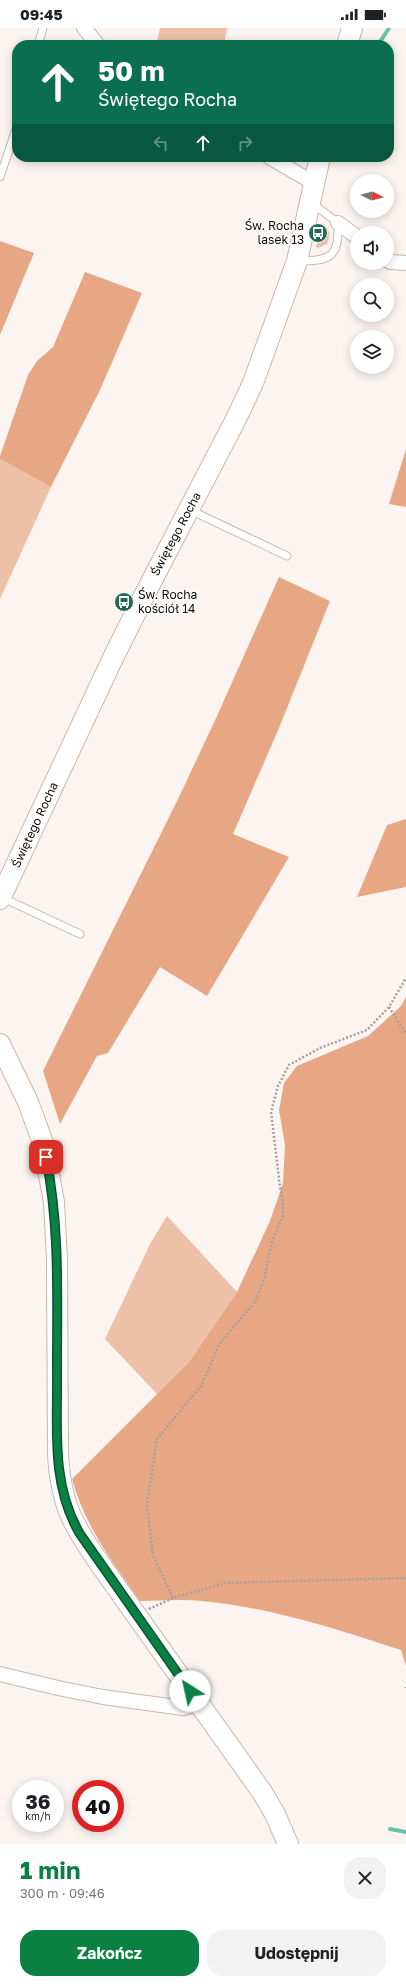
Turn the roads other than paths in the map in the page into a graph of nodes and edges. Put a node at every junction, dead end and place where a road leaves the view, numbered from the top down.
1 (43, 28) edge
2 (352, 28) edge
3 (39, 40) edge
4 (349, 40) edge
5 (12, 141) edge
6 (275, 162) edge
7 (319, 162) edge
8 (0, 177) edge
9 (312, 192) junction
10 (338, 223) junction
11 (350, 232) edge
12 (297, 261) junction
13 (394, 262) edge
14 (406, 263) edge
15 (190, 510) junction
16 (287, 556) dead end
17 (0, 898) edge
18 (80, 934) dead end
19 (0, 1044) edge
20 (0, 1674) edge
21 (199, 1704) junction
22 (288, 1844) edge

1 - 3 lane
2 - 4 street
5 - 8 lane
6 - 9 street
7 - 9 street, Świętego Rocha
9 - 10 lane
9 - 12 street, Świętego Rocha
10 - 11 street
10 - 12 lane
12 - 15 street, Świętego Rocha
13 - 14 street
15 - 16 lane
15 - 17 street, Świętego Rocha
17 - 18 lane
19 - 21 street
20 - 21 street
21 - 22 street

